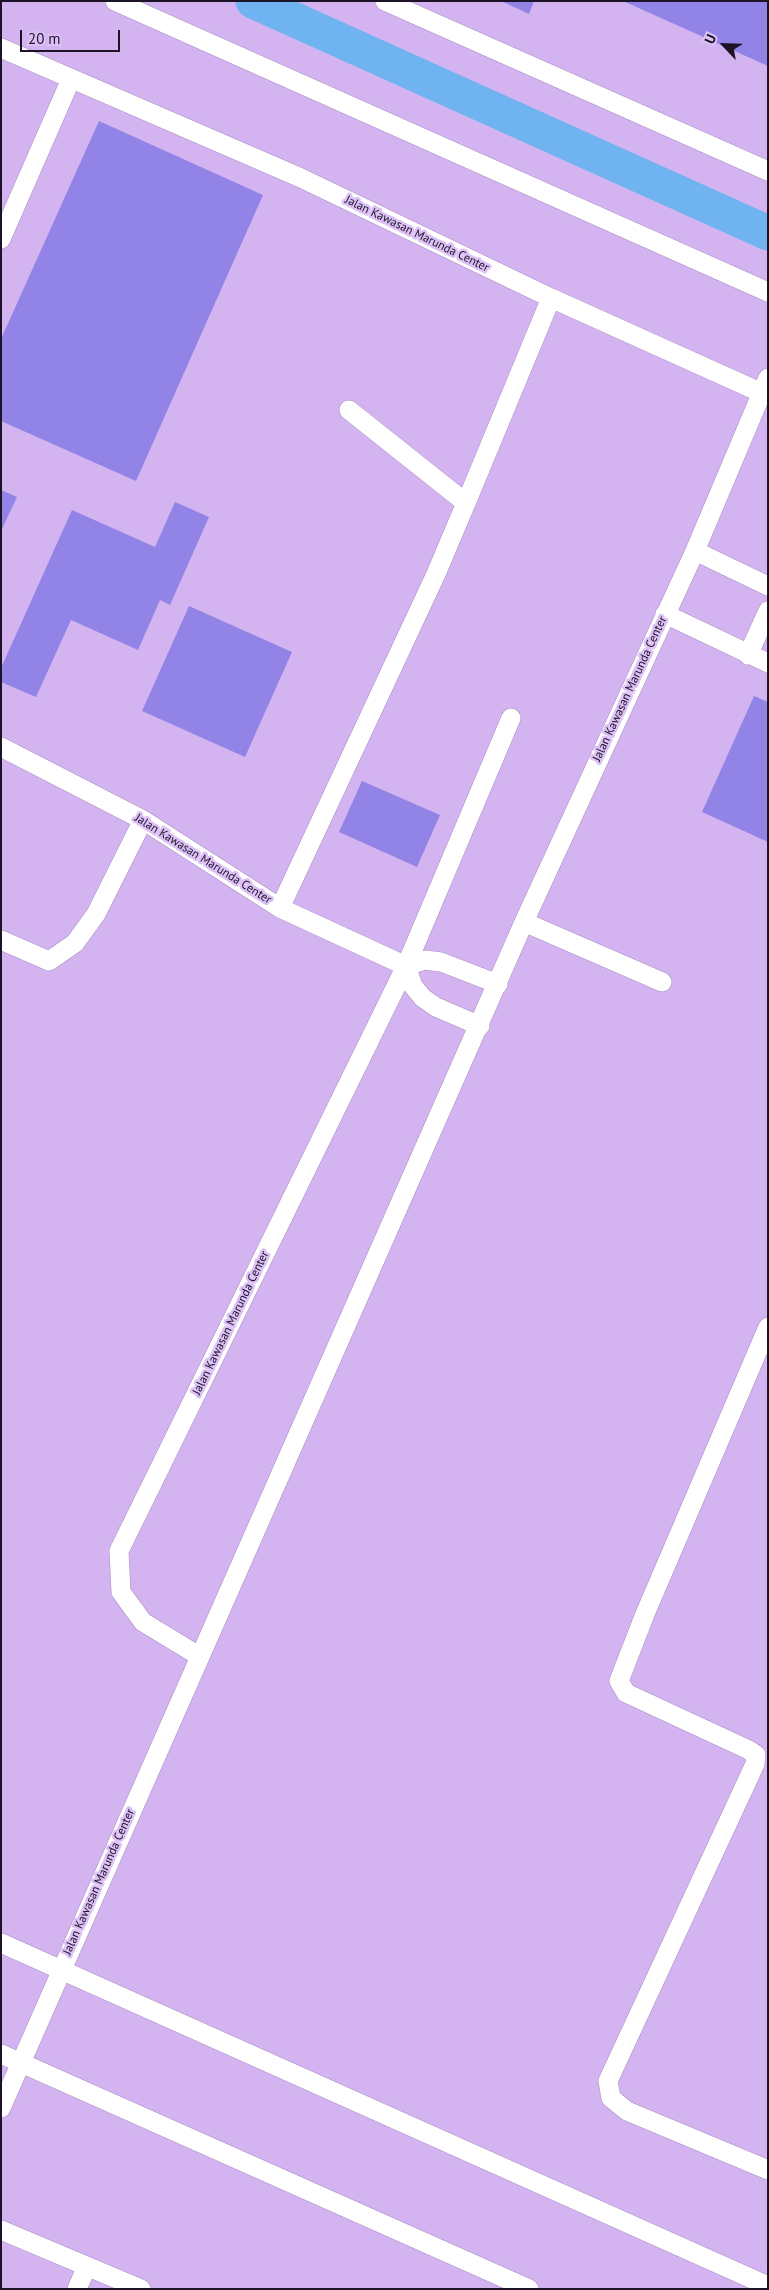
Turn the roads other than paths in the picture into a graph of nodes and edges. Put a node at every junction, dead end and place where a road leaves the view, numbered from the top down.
1 (115, 1) edge
2 (395, 3) edge
3 (1, 48) edge
4 (71, 79) junction
5 (768, 171) edge
6 (1, 239) edge
7 (768, 292) edge
8 (551, 298) junction
9 (765, 386) edge
10 (349, 410) dead end
11 (466, 503) junction
12 (694, 551) junction
13 (768, 586) edge
14 (768, 611) edge
15 (665, 614) junction
16 (748, 655) junction
17 (768, 663) edge
18 (511, 718) dead end
19 (1, 747) edge
20 (143, 820) junction
21 (280, 908) junction
22 (524, 922) junction
23 (1, 940) edge
24 (406, 966) junction
25 (662, 982) dead end
26 (498, 984) junction
27 (480, 1026) junction
28 (768, 1327) edge
29 (199, 1656) junction
30 (1, 1943) edge
31 (60, 1970) junction
32 (1, 2054) edge
33 (22, 2063) junction
34 (1, 2108) edge
35 (768, 2170) edge
36 (1, 2230) edge
37 (87, 2266) junction
38 (768, 2286) edge
39 (77, 2289) edge
40 (141, 2289) edge
41 (529, 2289) edge

1 - 7 lane
2 - 5 lane
3 - 4 lane, Jalan Kawasan Marunda Center
4 - 6 lane
4 - 8 lane, Jalan Kawasan Marunda Center
8 - 9 lane, Jalan Kawasan Marunda Center
8 - 11 lane
9 - 12 lane, Jalan Kawasan Marunda Center
10 - 11 lane
11 - 21 lane
12 - 13 lane
12 - 15 lane, Jalan Kawasan Marunda Center
14 - 16 lane
15 - 16 lane
15 - 22 lane, Jalan Kawasan Marunda Center
16 - 17 lane
18 - 24 lane
19 - 20 lane, Jalan Kawasan Marunda Center
20 - 21 lane, Jalan Kawasan Marunda Center
20 - 23 lane
21 - 24 lane, Jalan Kawasan Marunda Center
22 - 25 lane
22 - 26 lane, Jalan Kawasan Marunda Center
24 - 26 lane
24 - 27 lane
24 - 29 lane, Jalan Kawasan Marunda Center
26 - 27 lane, Jalan Kawasan Marunda Center
27 - 29 lane, Jalan Kawasan Marunda Center
28 - 35 lane
29 - 31 lane, Jalan Kawasan Marunda Center
30 - 31 lane
31 - 33 lane, Jalan Kawasan Marunda Center
31 - 38 lane
32 - 33 lane
33 - 34 lane, Jalan Kawasan Marunda Center
33 - 41 lane
36 - 37 lane
37 - 39 lane
37 - 40 lane

